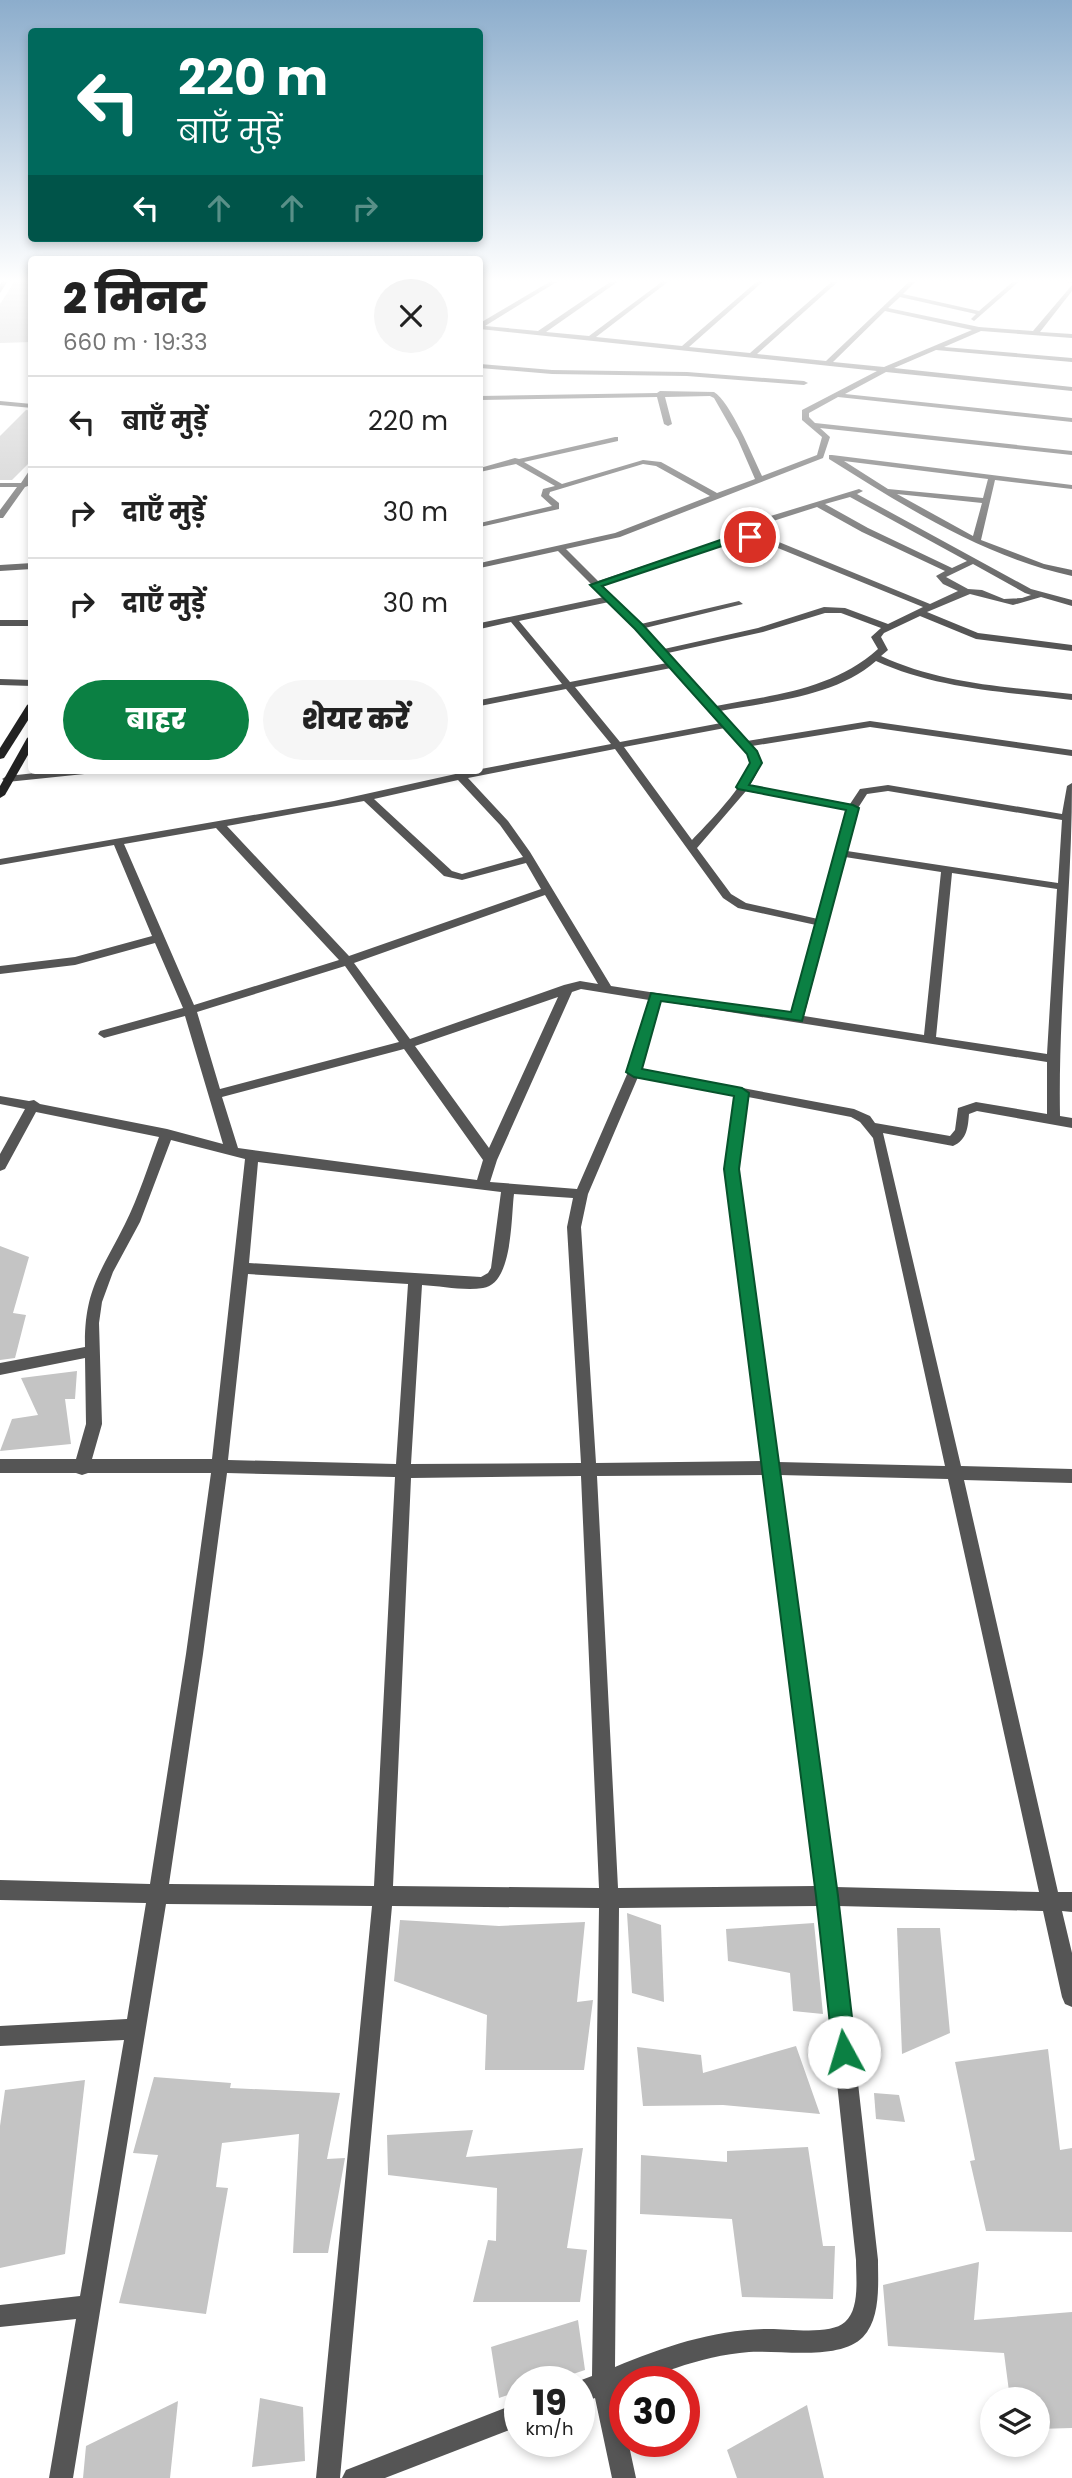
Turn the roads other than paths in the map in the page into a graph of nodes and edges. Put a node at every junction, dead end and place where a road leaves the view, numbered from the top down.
1 (660, 393) edge
2 (637, 394) edge
3 (704, 394) edge
4 (834, 394) joint
5 (483, 398) edge
6 (0, 403) edge
7 (28, 405) edge
8 (1072, 420) edge
9 (668, 424) dead end
10 (815, 425) junction
11 (615, 439) dead end
12 (1072, 453) edge
13 (820, 456) junction
14 (832, 457) junction
15 (515, 460) junction
16 (483, 469) edge
17 (28, 477) edge
18 (992, 477) junction
19 (759, 479) junction
20 (0, 485) edge
21 (21, 485) junction
22 (28, 485) edge
23 (561, 486) junction
24 (1072, 487) edge
25 (881, 488) junction
26 (851, 494) junction
27 (717, 497) junction
28 (986, 501) junction
29 (818, 504) junction
30 (0, 516) edge
31 (483, 524) edge
32 (745, 537) junction
33 (977, 539) junction
34 (559, 547) junction
35 (974, 561) junction
36 (483, 564) edge
37 (28, 566) edge
38 (0, 568) edge
39 (950, 570) junction
40 (1072, 573) edge
41 (595, 585) junction
42 (966, 590) junction
43 (1038, 595) junction
44 (609, 599) junction
45 (1072, 603) edge
46 (739, 604) dead end
47 (930, 607) junction
48 (918, 612) junction
49 (513, 620) junction
50 (0, 623) edge
51 (28, 623) edge
52 (483, 625) edge
53 (639, 627) junction
54 (888, 627) junction
55 (1072, 648) edge
56 (662, 652) junction
57 (875, 657) junction
58 (673, 665) junction
59 (0, 682) edge
60 (28, 683) edge
61 (568, 687) junction
62 (1072, 697) edge
63 (483, 702) edge
64 (714, 709) junction
65 (28, 711) edge
66 (727, 725) junction
67 (745, 744) junction
68 (28, 745) edge
69 (618, 746) junction
70 (1072, 754) edge
71 (0, 756) edge
72 (483, 772) edge
73 (55, 774) edge
74 (471, 774) edge
75 (460, 776) junction
76 (7, 779) junction
77 (1072, 786) edge
78 (742, 787) junction
79 (0, 795) edge
80 (366, 797) junction
81 (853, 808) junction
82 (1067, 818) junction
83 (219, 824) junction
84 (1070, 841) edge
85 (118, 842) junction
86 (691, 848) junction
87 (840, 853) junction
88 (529, 859) junction
89 (0, 862) edge
90 (947, 870) junction
91 (1064, 887) junction
92 (548, 890) junction
93 (1068, 917) edge
94 (822, 923) junction
95 (159, 938) junction
96 (347, 961) junction
97 (0, 970) edge
98 (568, 988) junction
99 (606, 988) junction
100 (656, 996) junction
101 (1058, 996) junction
102 (1072, 998) edge
103 (190, 1011) junction
104 (797, 1017) junction
105 (104, 1034) dead end
106 (930, 1039) junction
107 (408, 1044) junction
108 (1053, 1059) junction
109 (634, 1072) junction
110 (742, 1093) junction
111 (214, 1095) junction
112 (0, 1100) edge
113 (34, 1104) junction
114 (1054, 1120) junction
115 (1072, 1123) edge
116 (873, 1127) junction
117 (167, 1134) junction
118 (232, 1151) junction
119 (253, 1156) junction
120 (490, 1160) junction
121 (0, 1166) edge
122 (482, 1186) junction
123 (508, 1188) junction
124 (581, 1194) junction
125 (243, 1268) junction
126 (415, 1279) junction
127 (93, 1351) junction
128 (0, 1369) edge
129 (0, 1466) edge
130 (222, 1466) junction
131 (82, 1468) junction
132 (771, 1468) junction
133 (589, 1470) junction
134 (403, 1471) junction
135 (955, 1472) junction
136 (1072, 1476) edge
137 (0, 1890) edge
138 (158, 1895) junction
139 (383, 1895) junction
140 (827, 1896) junction
141 (610, 1898) junction
142 (1052, 1901) junction
143 (1072, 1902) edge
144 (1072, 1997) edge
145 (135, 2029) junction
146 (0, 2036) edge
147 (89, 2306) junction
148 (0, 2316) edge
149 (603, 2383) junction
150 (595, 2386) edge
151 (504, 2420) edge
152 (61, 2478) edge
153 (328, 2478) edge
154 (354, 2478) edge
155 (624, 2478) edge

1 - 9 street
2 - 5 street
3 - 19 street
4 - 8 street
4 - 10 street
6 - 7 street
10 - 12 street
10 - 13 street
11 - 15 street
13 - 14 street
13 - 19 street
14 - 18 street
14 - 25 street
15 - 16 street
15 - 23 street
17 - 21 street
18 - 24 street
18 - 28 street
19 - 27 street
20 - 21 street
21 - 22 street
21 - 30 street
23 - 27 street
23 - 31 street
25 - 26 street
25 - 28 street
25 - 33 street
26 - 29 street
26 - 35 street
27 - 34 street
28 - 33 street
29 - 32 street
29 - 39 street
32 - 41 street
32 - 47 street
33 - 40 street
34 - 36 street
34 - 41 street
35 - 39 street
35 - 43 street
37 - 38 street
39 - 42 street
41 - 44 street
42 - 43 street
42 - 47 street
43 - 45 street
44 - 49 street
44 - 53 street
46 - 53 street
47 - 48 street
48 - 54 street
48 - 55 street
49 - 52 street
49 - 61 street
50 - 51 street
53 - 56 street
54 - 56 street
54 - 57 street
56 - 58 street
57 - 62 street
57 - 64 street
58 - 61 street
58 - 64 street
59 - 60 street
61 - 63 street
61 - 69 street
64 - 66 street
65 - 71 main road
66 - 67 street
66 - 69 street
67 - 70 street
67 - 78 street
68 - 76 main road
69 - 72 street
69 - 86 street
73 - 76 street
74 - 75 street
75 - 80 street
75 - 88 street
76 - 79 main road
77 - 82 street
78 - 81 street
78 - 86 street
80 - 83 street
80 - 88 street
81 - 82 street
81 - 87 street
82 - 84 street
83 - 85 street
83 - 96 street
84 - 91 street
85 - 89 street
85 - 95 street
86 - 94 street
87 - 90 street
87 - 94 street
88 - 92 street
90 - 91 street
90 - 106 street
91 - 93 street
92 - 96 street
92 - 99 street
93 - 101 street
94 - 104 street
95 - 97 street
95 - 103 street
96 - 103 street
96 - 107 street
98 - 99 street
98 - 107 street
98 - 120 street
99 - 100 street
100 - 104 street
100 - 109 street
101 - 102 street
101 - 108 street
103 - 105 street
103 - 111 street
104 - 106 street
106 - 108 street
107 - 111 street
107 - 120 street
108 - 114 street
109 - 110 street
109 - 124 street
110 - 116 street
110 - 132 street
111 - 118 street
112 - 113 street
113 - 117 street
113 - 121 street
114 - 115 street
114 - 116 street
116 - 135 street
117 - 118 street
117 - 127 street
118 - 119 street
119 - 122 street
119 - 125 street
120 - 122 street
122 - 123 street
123 - 124 street
123 - 126 street
124 - 133 street
125 - 126 street
125 - 130 street
126 - 134 street
127 - 128 street
127 - 131 street
129 - 131 street
130 - 131 street
130 - 134 street
130 - 138 street
132 - 133 street
132 - 135 street
132 - 140 street
133 - 134 street
133 - 141 street
134 - 139 street
135 - 136 street
135 - 142 street
137 - 138 street
138 - 139 street
138 - 145 street
139 - 141 street
139 - 153 street
140 - 141 street
140 - 142 street
140 - 149 street
141 - 149 street
142 - 143 street
142 - 144 street
145 - 146 street
145 - 147 street
147 - 148 street
147 - 152 street
149 - 150 street
149 - 155 street
151 - 154 street

